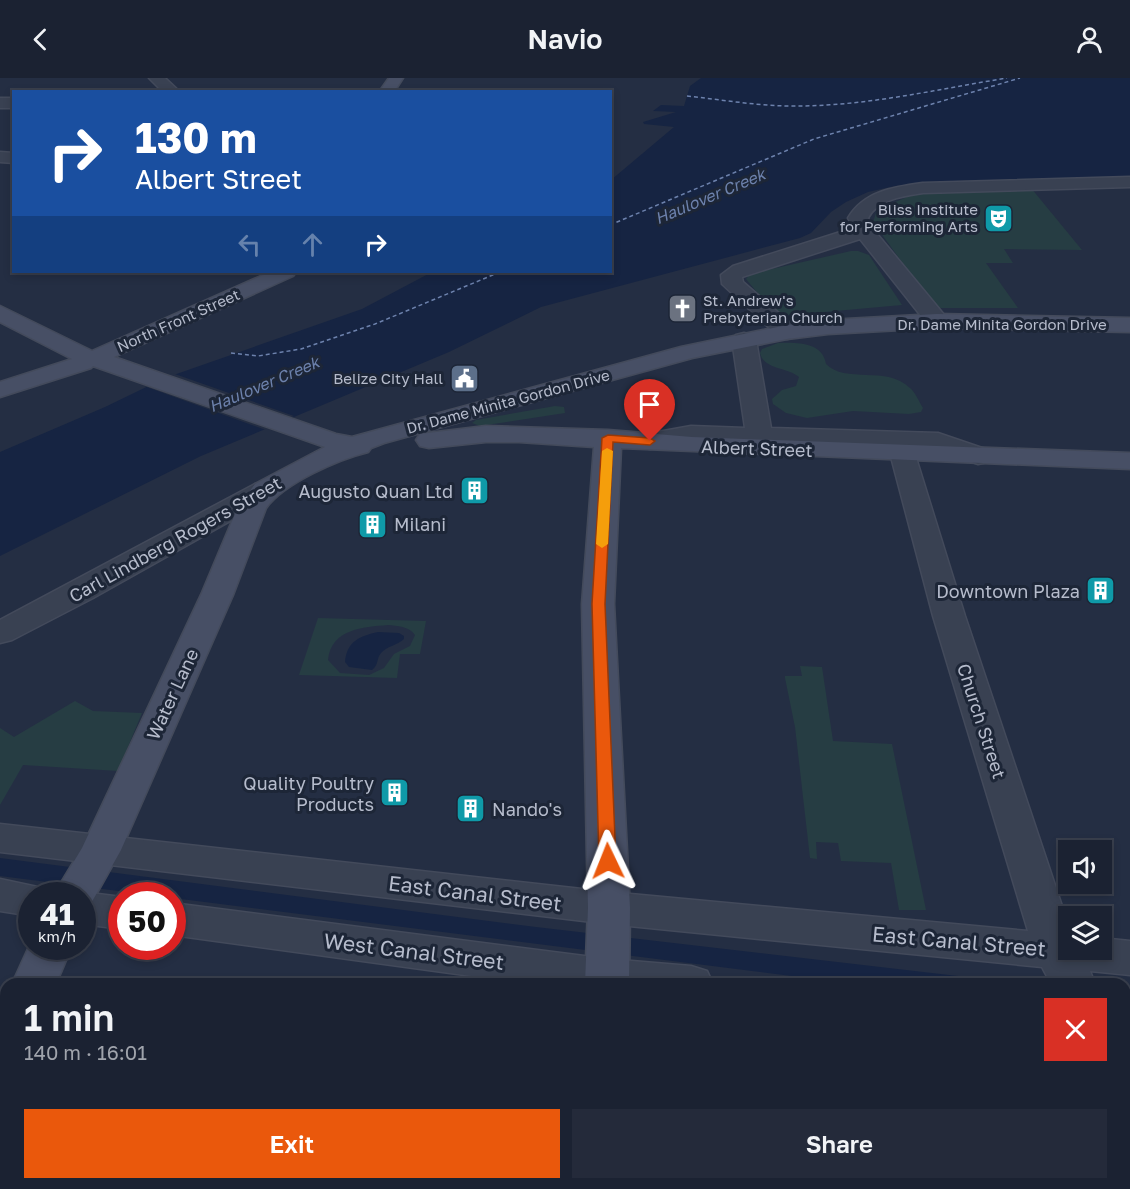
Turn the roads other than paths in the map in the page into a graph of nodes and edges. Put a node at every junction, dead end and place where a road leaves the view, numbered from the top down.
1 (156, 78) edge
2 (171, 90) edge
3 (1130, 182) edge
4 (862, 222) junction
5 (284, 273) edge
6 (0, 313) edge
7 (937, 321) junction
8 (1130, 325) edge
9 (787, 332) junction
10 (744, 340) junction
11 (93, 358) junction
12 (0, 390) edge
13 (759, 436) junction
14 (608, 438) junction
15 (650, 441) junction
16 (350, 445) junction
17 (903, 453) junction
18 (978, 456) junction
19 (1130, 461) edge
20 (265, 490) junction
21 (0, 633) edge
22 (0, 838) edge
23 (85, 882) edge
24 (96, 883) edge
25 (96, 891) edge
26 (0, 895) edge
27 (18, 898) edge
28 (108, 901) edge
29 (186, 920) edge
30 (608, 952) edge
31 (1130, 958) edge
32 (44, 960) edge
33 (1065, 968) edge
34 (37, 978) edge
35 (675, 978) edge

1 - 2 street
3 - 4 street
4 - 7 street
4 - 9 street
5 - 11 main road, North Front Street
6 - 11 main road, Albert Street
7 - 8 main road, Dr. Dame Minita Gordon Drive
7 - 9 main road, Dr. Dame Minita Gordon Drive
9 - 10 main road, Dr. Dame Minita Gordon Drive
10 - 13 street
10 - 16 main road, Dr. Dame Minita Gordon Drive
11 - 12 main road, North Front Street
11 - 16 main road, Albert Street
13 - 15 street
13 - 18 street
14 - 15 main road, Albert Street
14 - 16 main road, Albert Street
14 - 30 main road
15 - 17 main road, Albert Street
16 - 20 main road, Carl Lindberg Rogers Street
17 - 18 main road, Albert Street
17 - 33 street, Church Street
18 - 19 main road, Albert Street
20 - 21 street, Carl Lindberg Rogers Street
20 - 23 main road, Water Lane
22 - 23 street, East Canal Street
24 - 30 street, East Canal Street
25 - 28 street
26 - 27 street
29 - 30 street, West Canal Street
30 - 33 street, East Canal Street
30 - 35 street, West Canal Street
31 - 33 street, East Canal Street
32 - 34 main road

